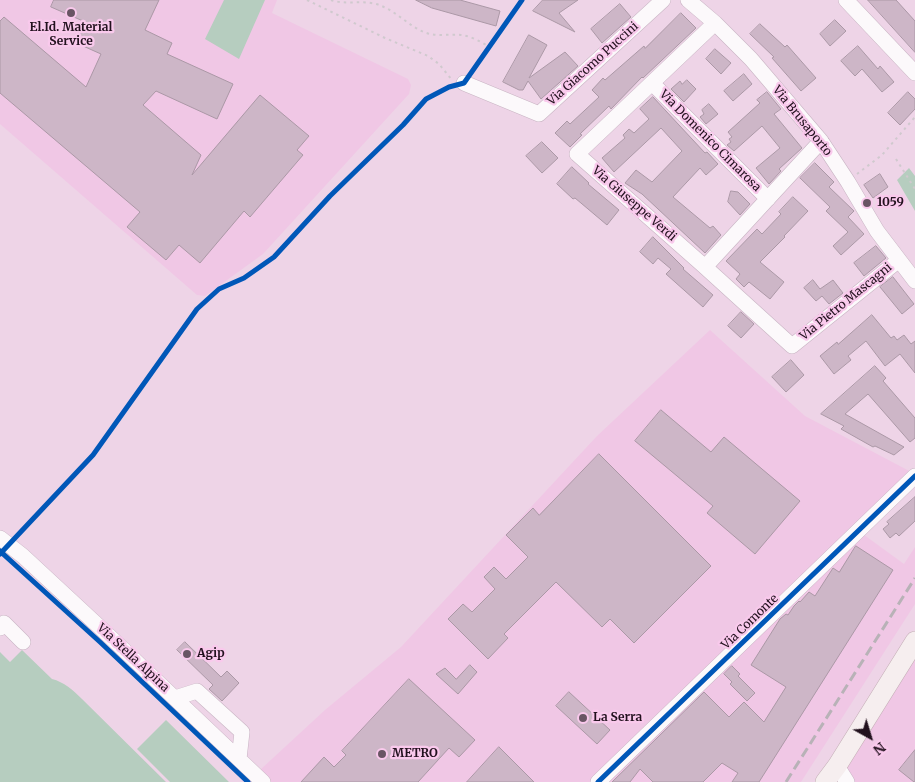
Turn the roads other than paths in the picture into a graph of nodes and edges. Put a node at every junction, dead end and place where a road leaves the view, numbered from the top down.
1 (663, 0) edge
2 (688, 0) edge
3 (846, 0) edge
4 (715, 23) junction
5 (915, 73) edge
6 (652, 83) junction
7 (459, 85) road end
8 (821, 141) junction
9 (768, 199) junction
10 (898, 260) junction
11 (706, 267) junction
12 (915, 281) edge
13 (915, 476) edge
14 (0, 538) edge
15 (0, 628) edge
16 (915, 641) edge
17 (23, 642) dead end
18 (175, 698) junction
19 (239, 759) junction
20 (836, 774) edge
21 (263, 782) edge
22 (598, 782) edge
23 (825, 782) edge
24 (848, 782) edge

1 - 7 street, Via Giacomo Puccini
2 - 4 street, Via Brusaporto
3 - 5 street
4 - 6 street, Via Giuseppe Verdi
4 - 8 street, Via Brusaporto
6 - 9 street, Via Domenico Cimarosa
6 - 11 street, Via Giuseppe Verdi
8 - 9 street
8 - 10 street, Via Brusaporto
9 - 11 street
10 - 11 street, Via Pietro Mascagni
10 - 12 street, Via Brusaporto
13 - 22 street, Via Comonte
14 - 18 street, Via Stella Alpina
15 - 17 street
16 - 20 main road
18 - 19 street, Via Stella Alpina
18 - 19 street
19 - 21 street, Via Stella Alpina
20 - 23 main road
20 - 24 street

